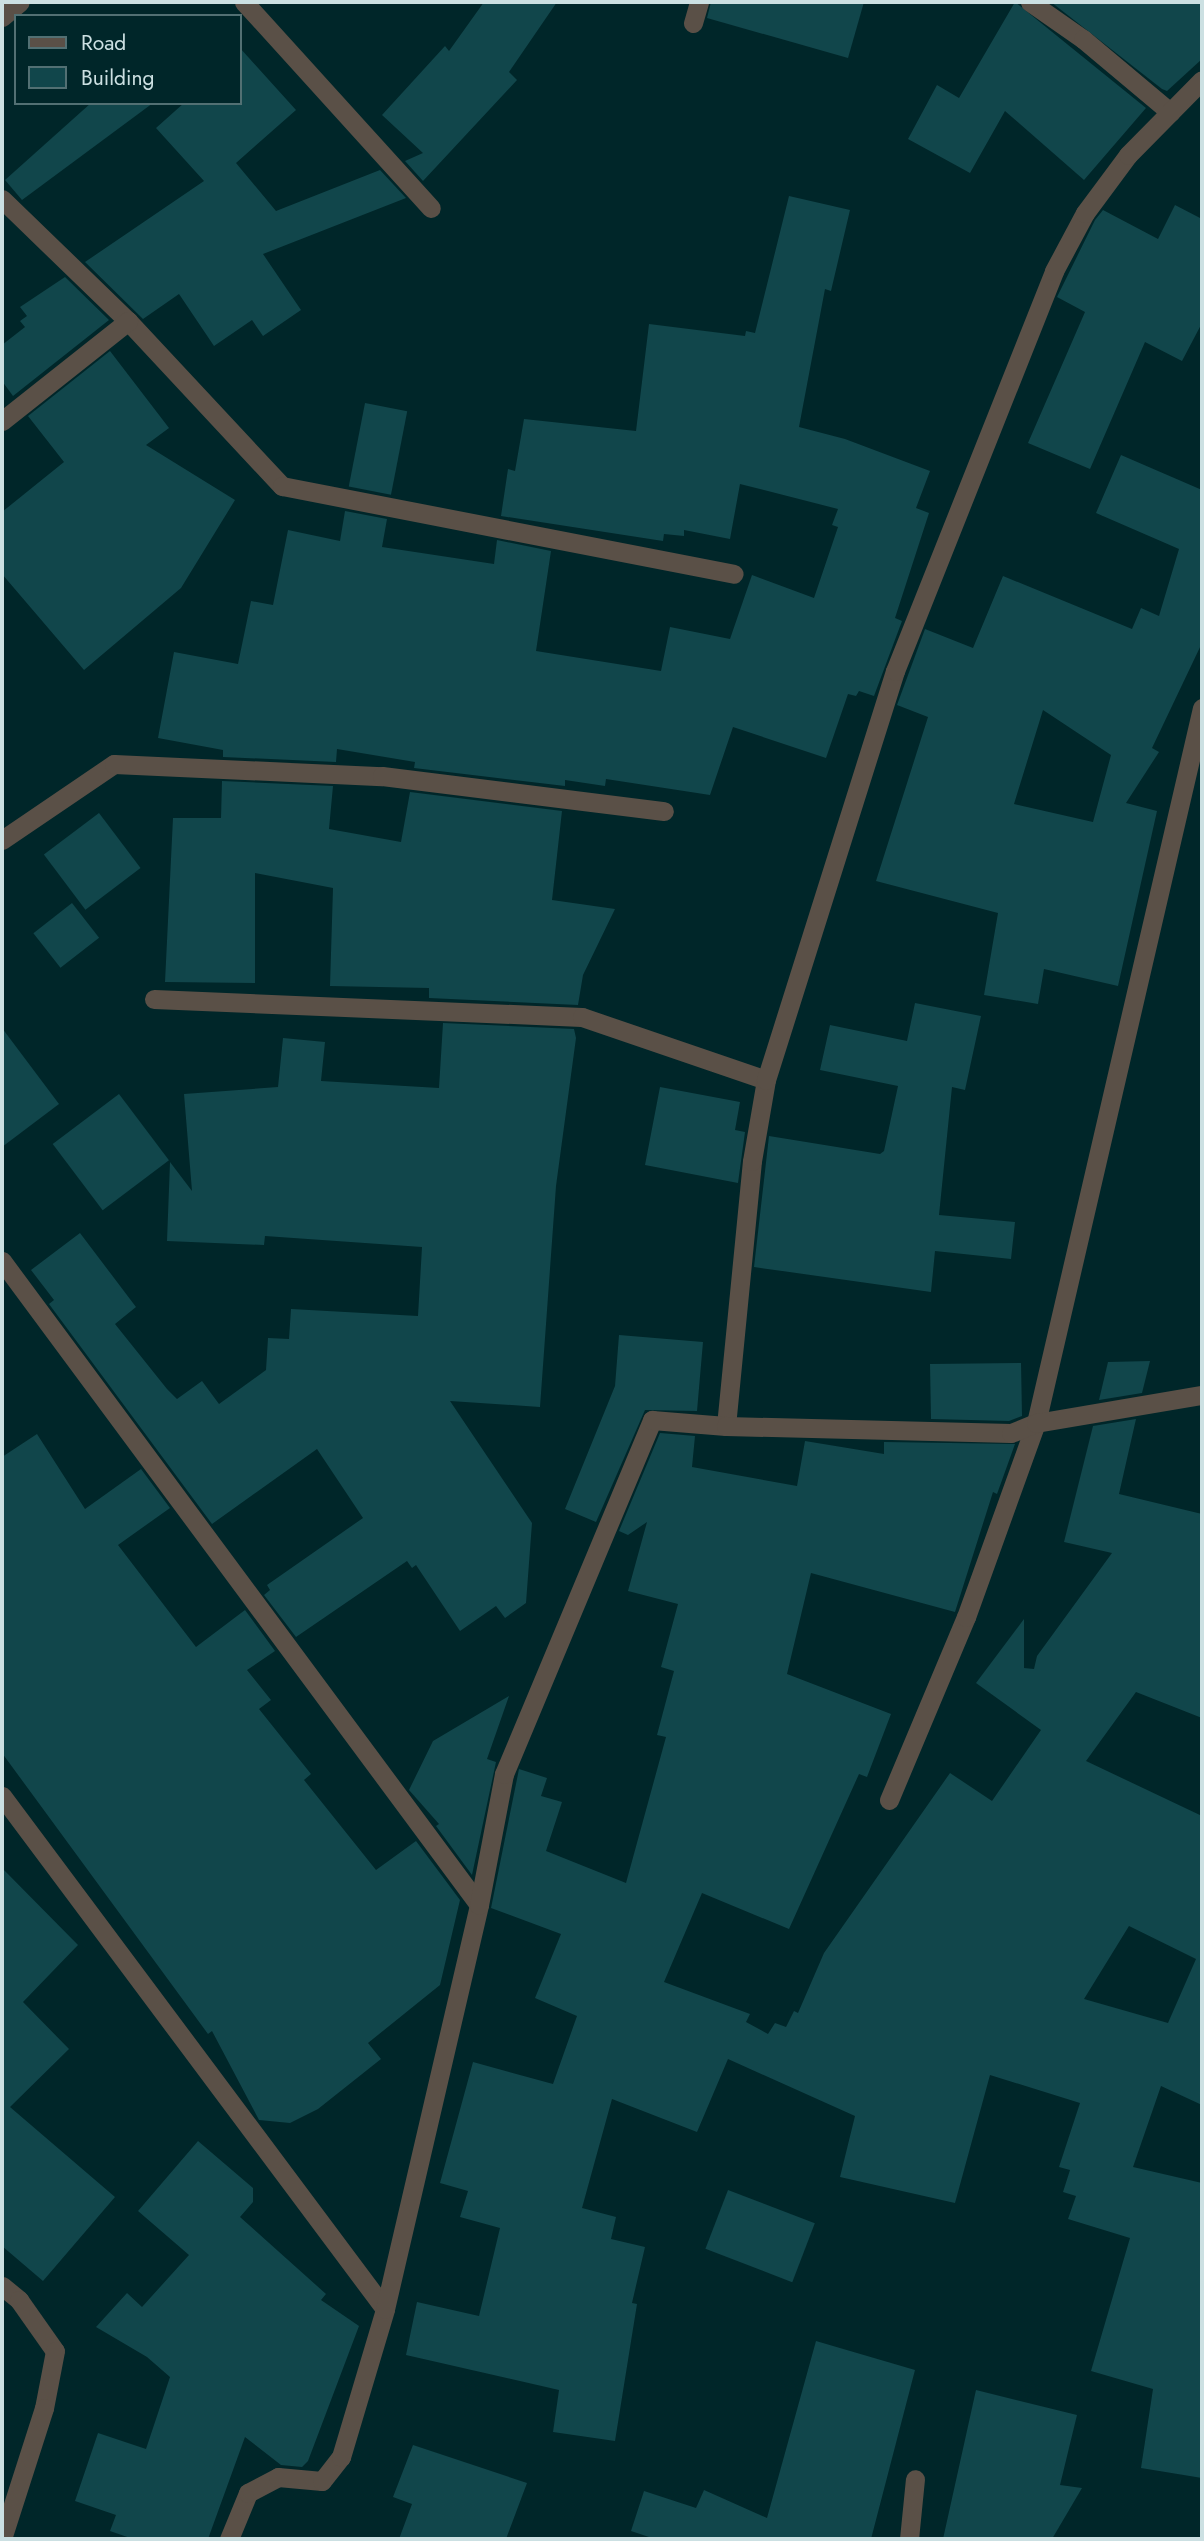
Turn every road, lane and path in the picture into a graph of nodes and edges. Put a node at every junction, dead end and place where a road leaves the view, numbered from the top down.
1 (20, 2) edge
2 (244, 2) edge
3 (699, 2) edge
4 (1030, 2) edge
5 (2, 17) edge
6 (693, 23) dead end
7 (1202, 80) edge
8 (1170, 112) junction
9 (2, 199) edge
10 (432, 208) dead end
11 (128, 321) junction
12 (2, 421) edge
13 (733, 574) dead end
14 (1202, 708) edge
15 (664, 811) dead end
16 (2, 840) edge
17 (154, 999) dead end
18 (765, 1080) junction
19 (2, 1261) edge
20 (1202, 1395) edge
21 (1036, 1423) junction
22 (726, 1426) junction
23 (2, 1796) edge
24 (889, 1800) dead end
25 (479, 1905) junction
26 (2, 2286) edge
27 (385, 2309) junction
28 (915, 2479) dead end
29 (2, 2539) edge
30 (229, 2539) edge
31 (909, 2539) edge

1 - 5 street
2 - 10 street
3 - 6 street
4 - 8 street
7 - 8 street
8 - 18 street
9 - 11 street
11 - 12 street
11 - 13 street
14 - 21 street
15 - 16 street
17 - 18 street
18 - 22 street
19 - 25 street
20 - 21 street
21 - 22 street
21 - 24 street
22 - 25 street
23 - 27 street
25 - 27 street
26 - 29 street
27 - 30 street
28 - 31 street

